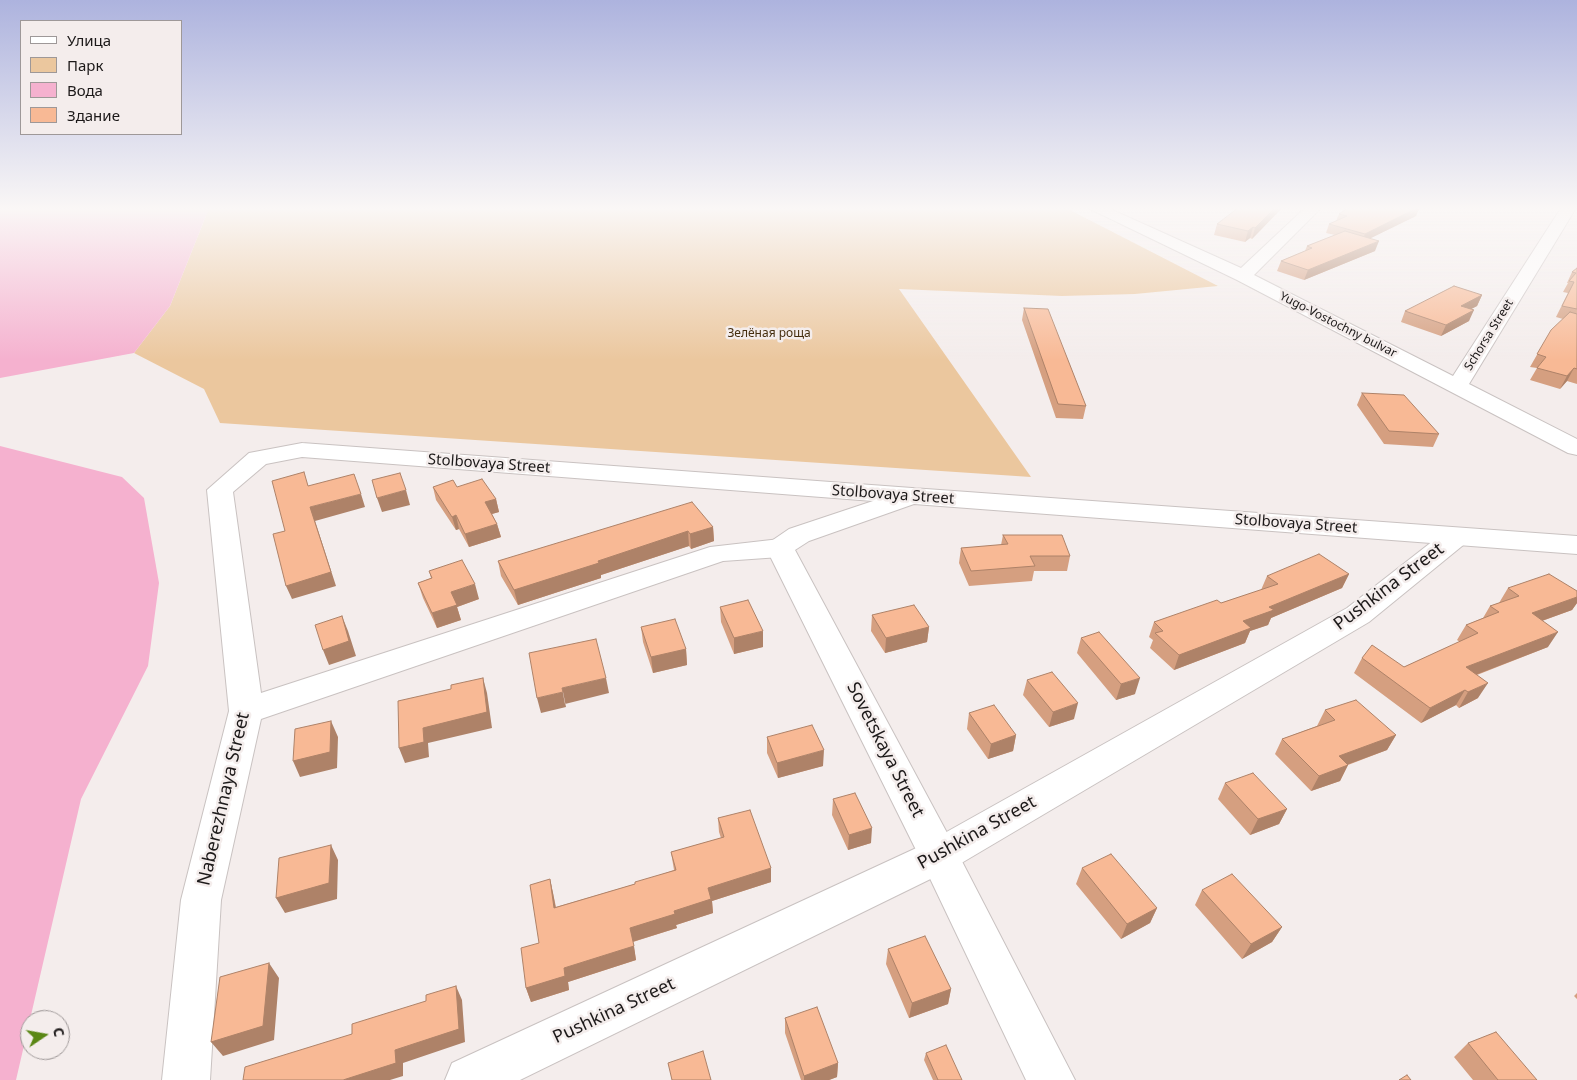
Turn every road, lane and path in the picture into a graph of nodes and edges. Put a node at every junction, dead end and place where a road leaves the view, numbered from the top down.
1 (1205, 258) edge
2 (1261, 258) edge
3 (1537, 258) edge
4 (1243, 276) junction
5 (1457, 386) junction
6 (1577, 448) edge
7 (220, 490) joint
8 (912, 496) junction
9 (1457, 536) junction
10 (1577, 544) edge
11 (780, 548) junction
12 (246, 711) junction
13 (939, 856) junction
14 (186, 1080) edge
15 (469, 1080) edge
16 (1051, 1080) edge

1 - 4 street, Yugo-Vostochny bulvar
2 - 4 street
3 - 5 street, Schorsa Street
4 - 5 street, Yugo-Vostochny bulvar
5 - 6 street, Yugo-Vostochny bulvar
7 - 8 street, Stolbovaya Street
7 - 12 street, Naberezhnaya Street
8 - 9 street, Stolbovaya Street
8 - 11 street
9 - 10 street, Stolbovaya Street
9 - 13 street, Pushkina Street
11 - 12 street
11 - 13 street, Sovetskaya Street
12 - 14 street, Naberezhnaya Street
13 - 15 street, Pushkina Street
13 - 16 street, Sovetskaya Street

